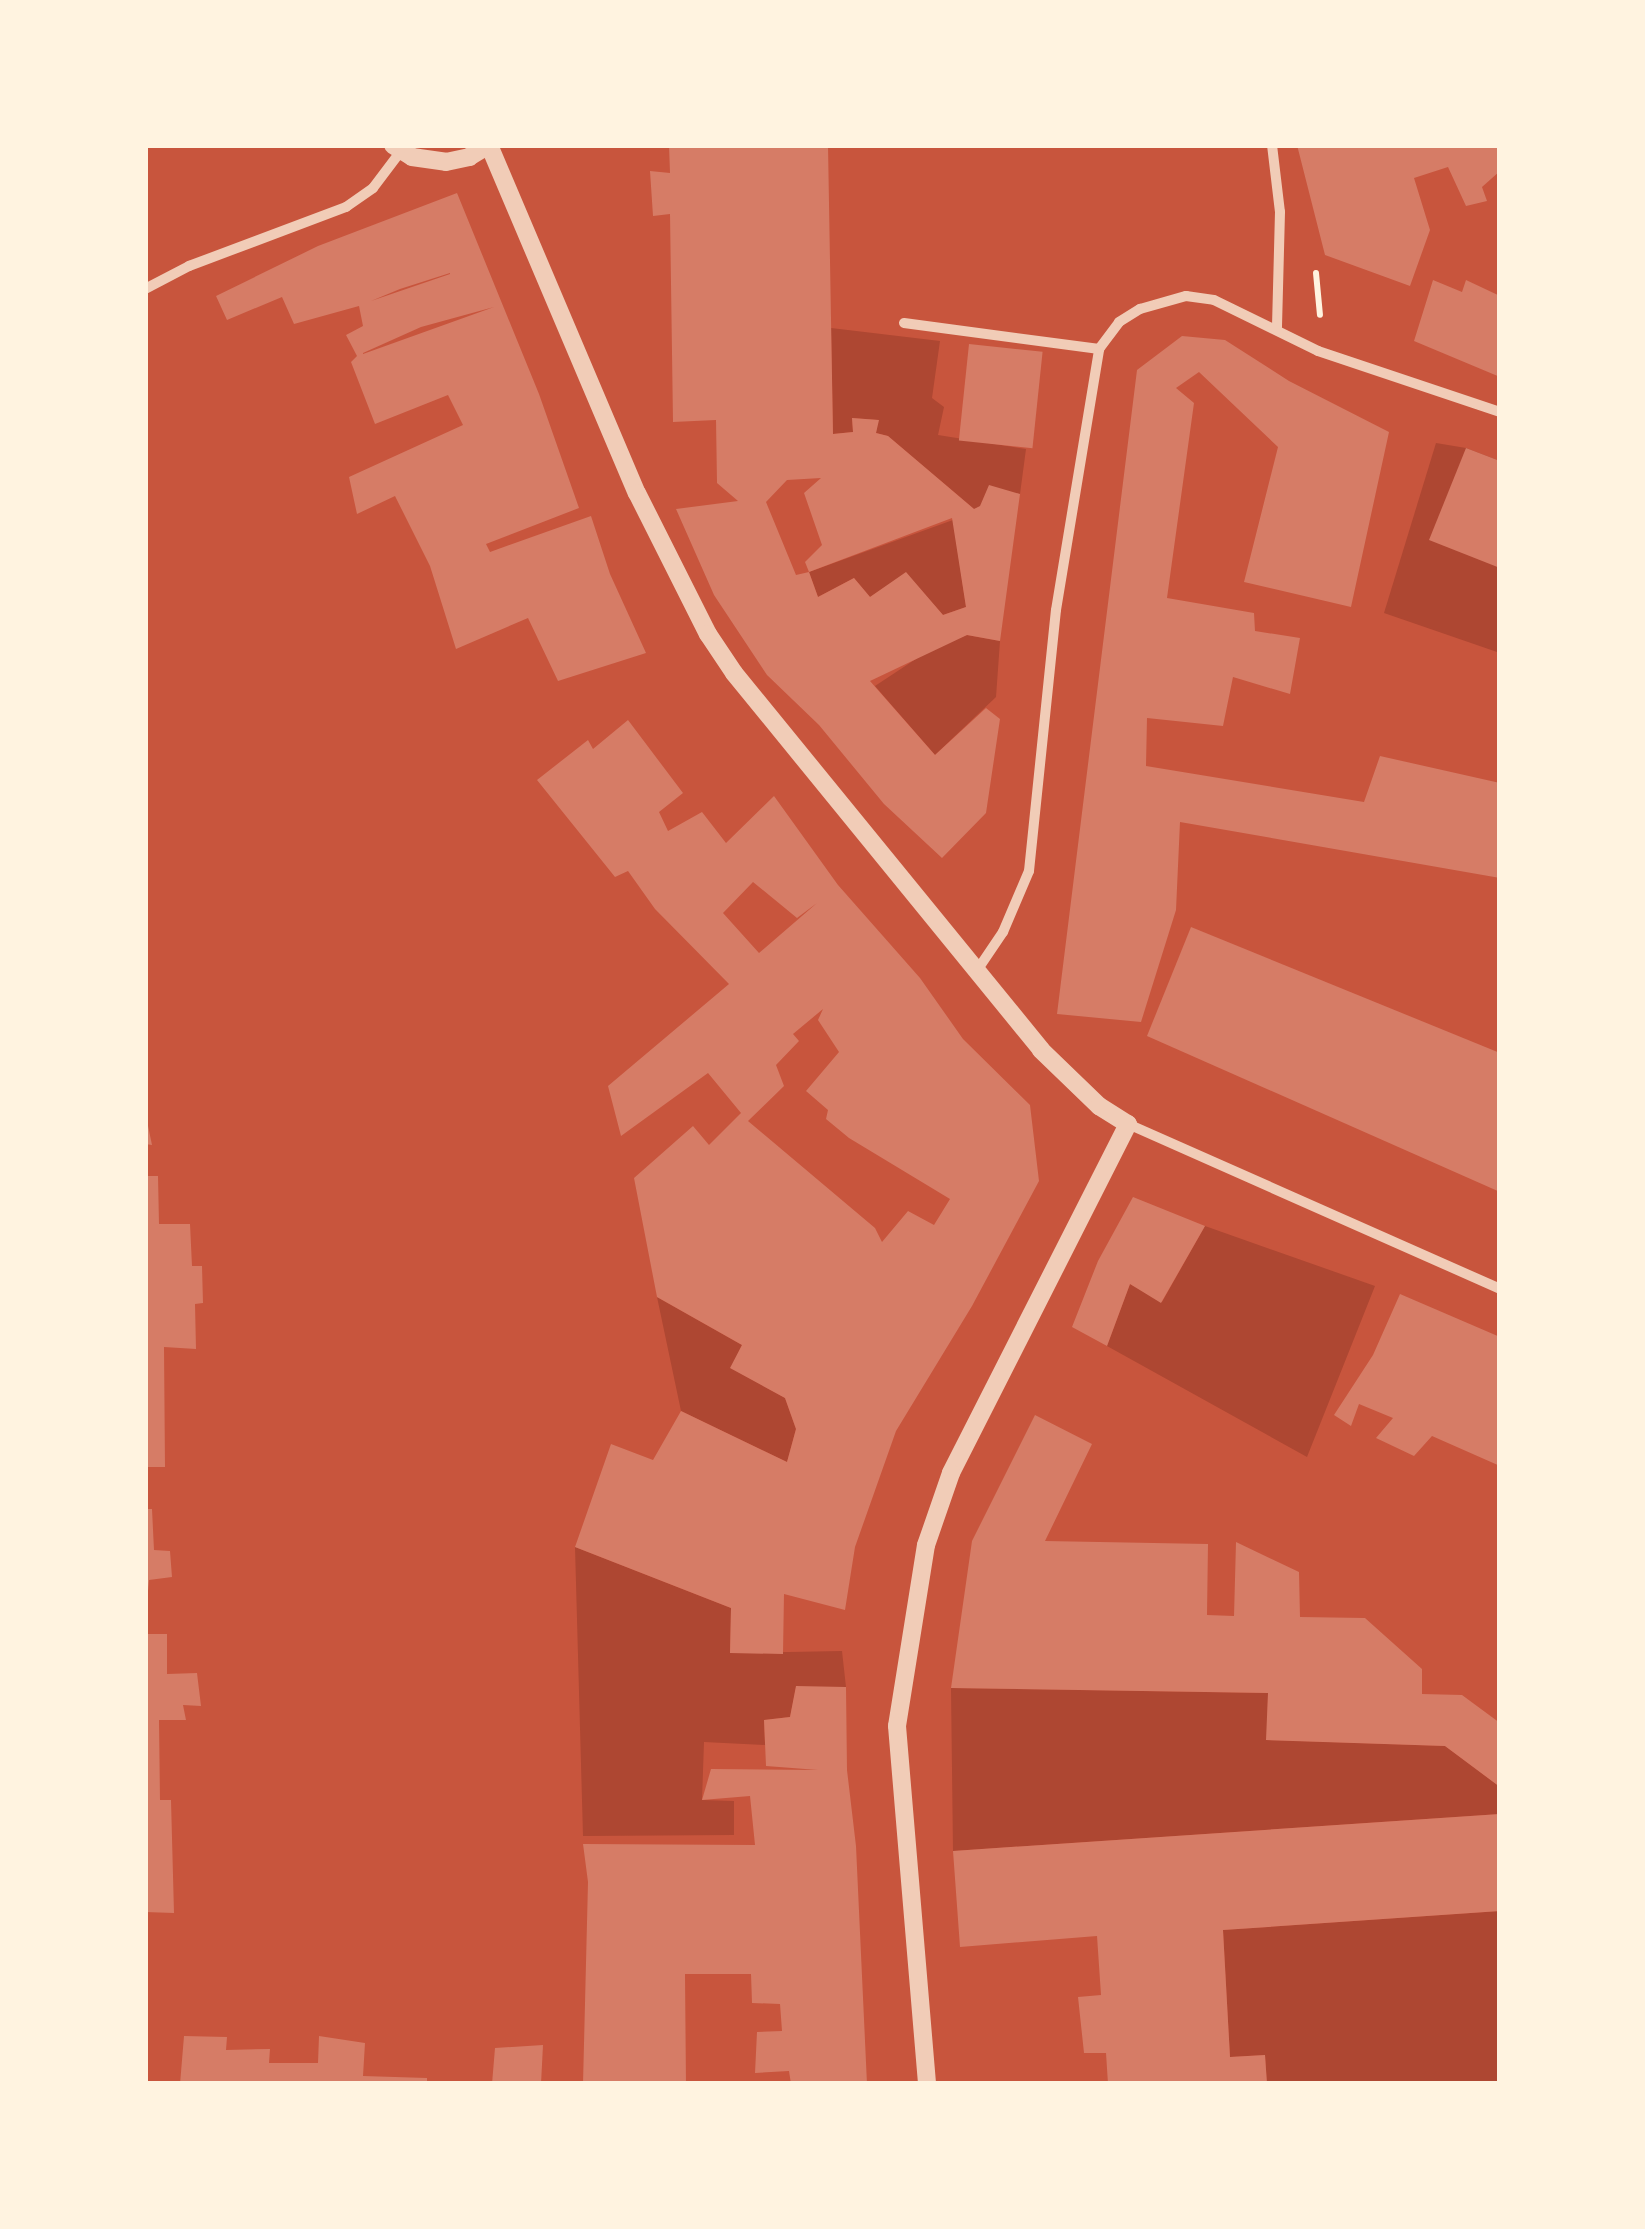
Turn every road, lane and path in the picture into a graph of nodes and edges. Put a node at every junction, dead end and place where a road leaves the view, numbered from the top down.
1 (489, 145) edge
2 (1272, 145) edge
3 (397, 148) edge
4 (145, 289) edge
5 (904, 323) dead end
6 (1276, 330) junction
7 (1099, 349) junction
8 (1500, 412) edge
9 (978, 969) junction
10 (1128, 1124) junction
11 (1500, 1288) edge
12 (928, 2084) edge

1 - 3 street
1 - 9 street
2 - 6 street
3 - 4 street
5 - 7 street
6 - 7 street
6 - 8 street
7 - 9 street
9 - 10 street
10 - 11 street
10 - 12 street

